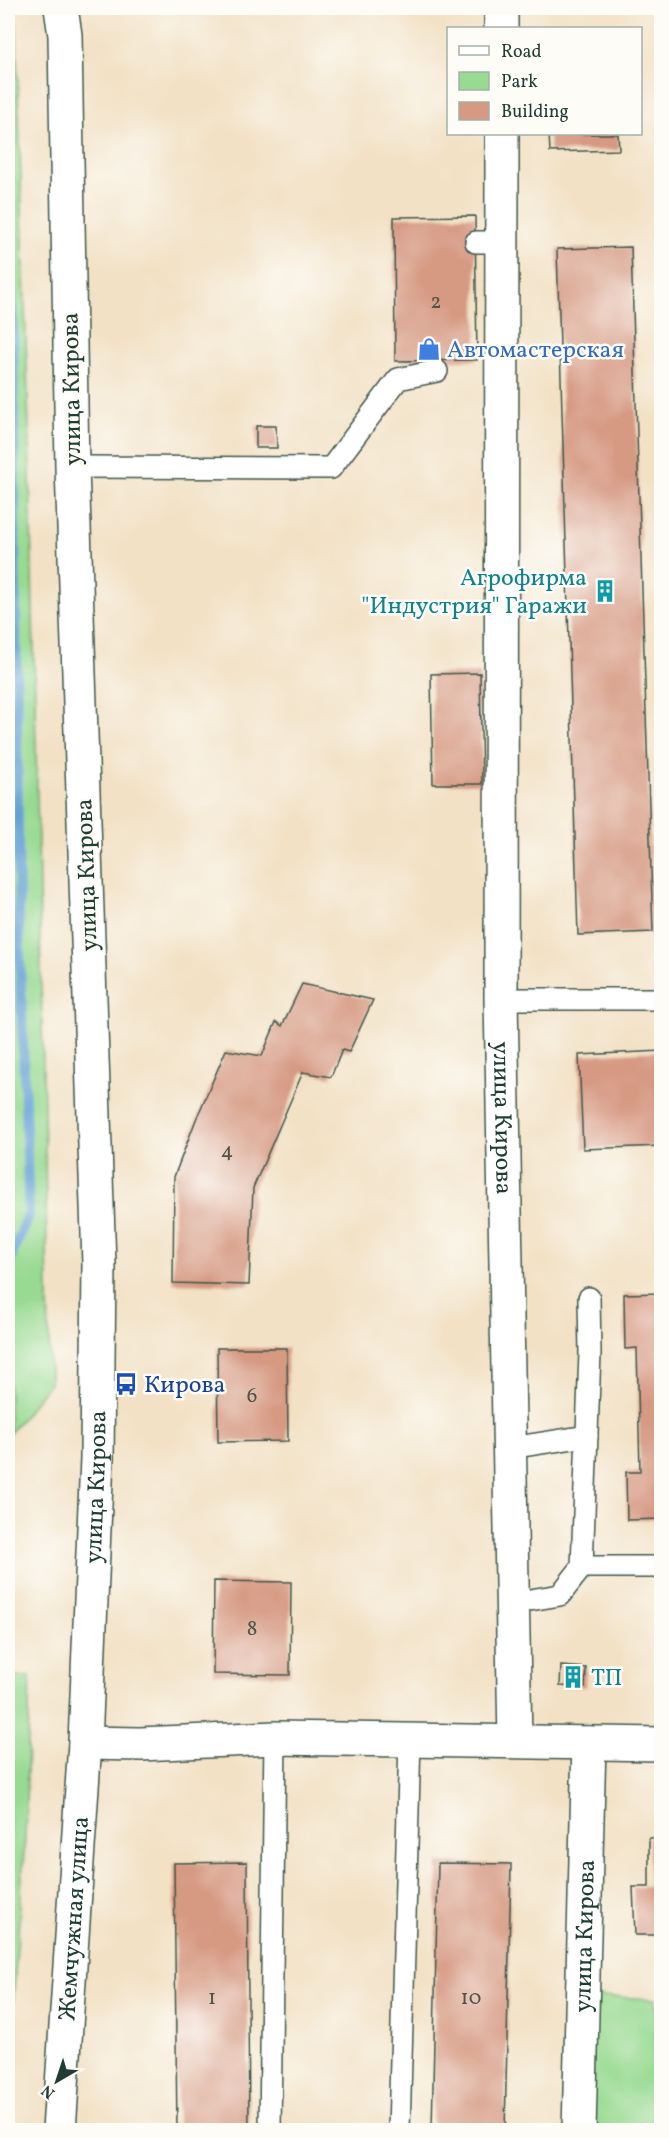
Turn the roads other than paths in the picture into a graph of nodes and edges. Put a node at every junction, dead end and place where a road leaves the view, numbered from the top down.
1 (61, 8) edge
2 (501, 8) edge
3 (501, 27) edge
4 (502, 135) edge
5 (437, 371) dead end
6 (72, 467) junction
7 (501, 999) junction
8 (662, 999) edge
9 (589, 1298) dead end
10 (587, 1436) junction
11 (510, 1448) junction
12 (582, 1567) junction
13 (662, 1567) edge
14 (512, 1603) junction
15 (275, 1738) junction
16 (410, 1740) junction
17 (515, 1741) junction
18 (85, 1743) junction
19 (589, 1743) junction
20 (662, 1744) edge
21 (59, 2130) edge
22 (270, 2130) edge
23 (399, 2130) edge
24 (579, 2130) edge

1 - 6 street, улица Кирова
2 - 3 street
4 - 7 street, улица Кирова
5 - 6 lane
6 - 18 street, улица Кирова
7 - 8 lane
7 - 11 street, улица Кирова
9 - 10 lane
10 - 11 lane
10 - 12 lane
11 - 14 street, улица Кирова
12 - 13 lane
12 - 14 lane
14 - 17 street, улица Кирова
15 - 16 street
15 - 18 street
15 - 22 lane
16 - 17 street
16 - 23 lane
17 - 19 street
18 - 21 street, Жемчужная улица
19 - 20 street
19 - 24 street, улица Кирова

